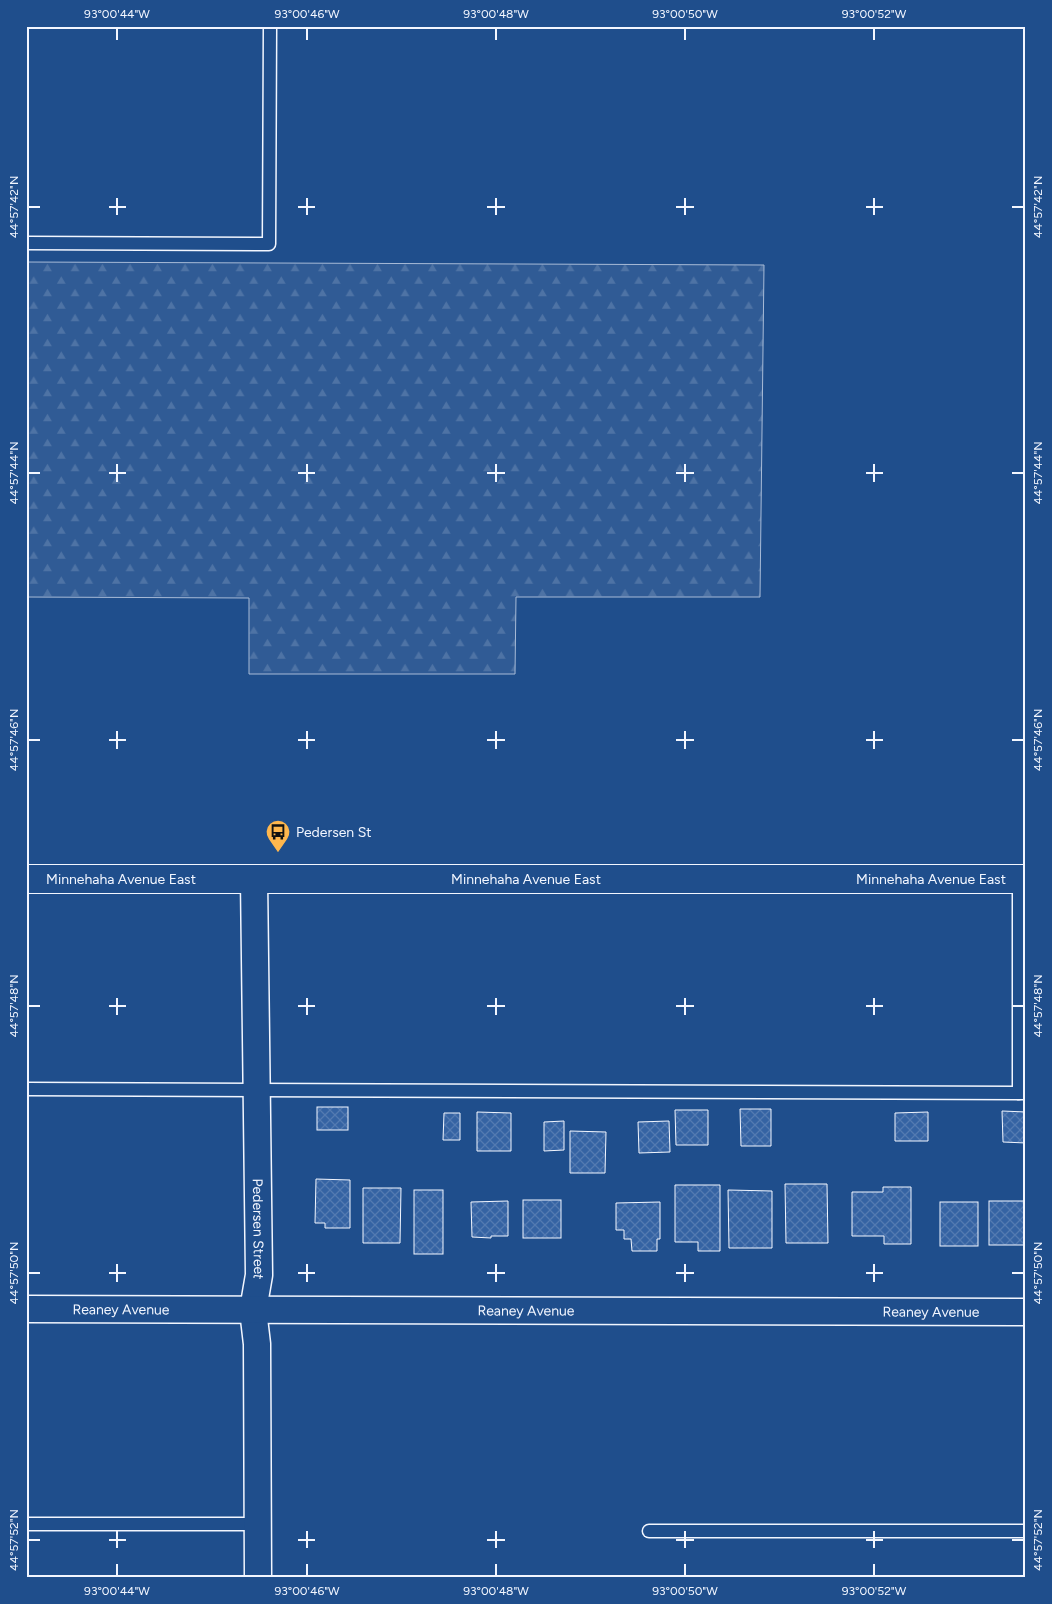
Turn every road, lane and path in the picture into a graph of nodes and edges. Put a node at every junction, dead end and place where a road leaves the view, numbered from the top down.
1 (270, 26) edge
2 (26, 243) edge
3 (26, 879) edge
4 (254, 880) junction
5 (1023, 880) edge
6 (26, 1089) edge
7 (258, 1089) junction
8 (1023, 1092) edge
9 (26, 1309) edge
10 (252, 1310) junction
11 (1026, 1312) edge
12 (26, 1524) edge
13 (259, 1524) junction
14 (649, 1531) dead end
15 (1026, 1531) edge
16 (258, 1578) edge

1 - 2 lane
3 - 4 main road, Minnehaha Avenue East
4 - 5 main road, Minnehaha Avenue East
4 - 7 street, Pedersen Street
5 - 8 lane
6 - 7 lane
7 - 8 lane
7 - 10 street, Pedersen Street
9 - 10 street, Reaney Avenue
10 - 11 street, Reaney Avenue
10 - 13 street, Pedersen Street
12 - 13 lane
13 - 16 street, Pedersen Street
14 - 15 lane

